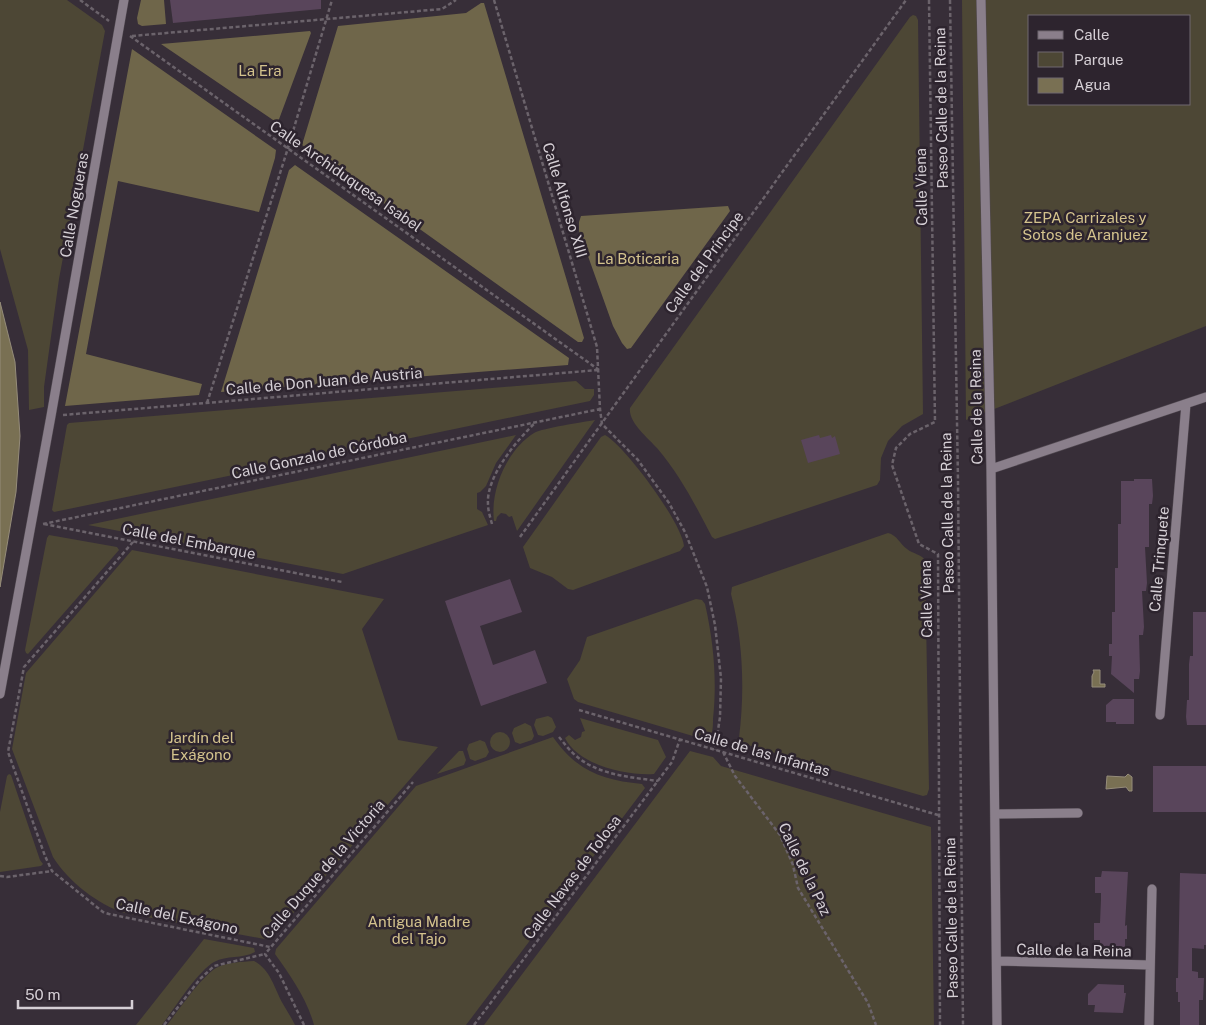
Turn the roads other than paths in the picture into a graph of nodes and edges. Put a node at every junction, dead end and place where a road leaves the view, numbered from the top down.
1 (124, 0) edge
2 (981, 0) edge
3 (1206, 397) edge
4 (1186, 404) junction
5 (992, 469) junction
6 (0, 694) edge
7 (1160, 715) dead end
8 (1078, 813) dead end
9 (996, 814) junction
10 (1152, 889) dead end
11 (996, 962) junction
12 (1150, 965) junction
13 (997, 1025) edge
14 (1149, 1025) edge

1 - 6 street, Calle Nogueras
2 - 5 street, Calle de la Reina
3 - 4 street
4 - 5 street
4 - 7 street, Calle Trinquete
5 - 9 street, Calle de la Reina
8 - 9 street
9 - 11 street, Calle de la Reina
10 - 12 street, Calle de la Reina
11 - 12 street, Calle de la Reina
11 - 13 street, Calle de la Reina
12 - 14 street, Calle de la Reina

